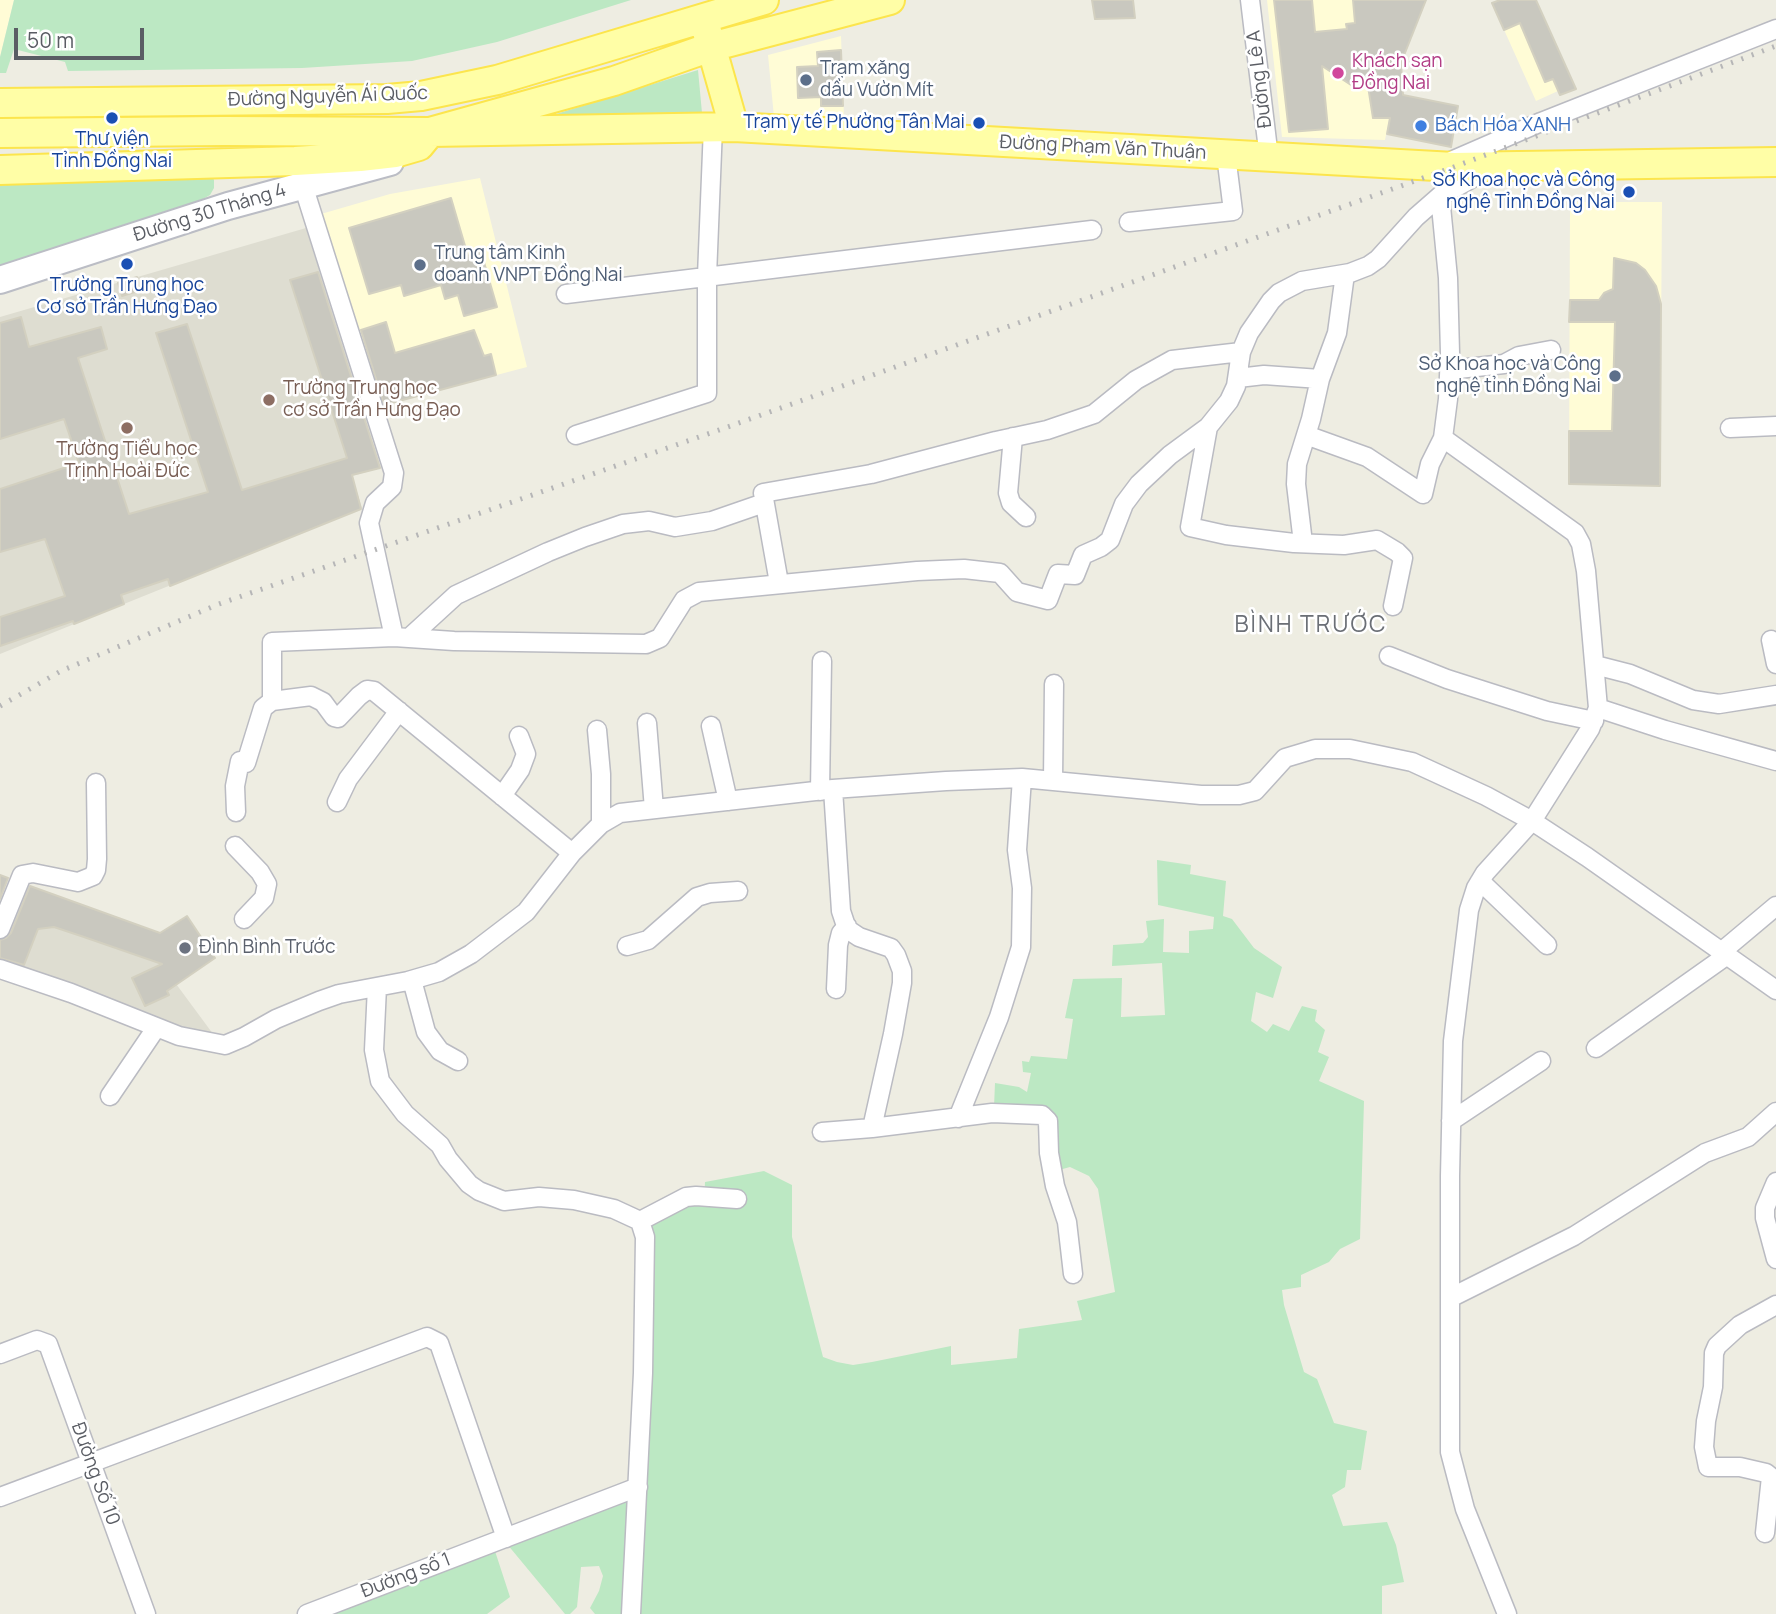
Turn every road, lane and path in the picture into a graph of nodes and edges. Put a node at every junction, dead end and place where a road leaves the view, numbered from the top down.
1 (764, 0) edge
2 (890, 0) edge
3 (1250, 0) edge
4 (712, 27) junction
5 (1776, 29) edge
6 (0, 103) edge
7 (723, 127) junction
8 (0, 133) edge
9 (425, 139) junction
10 (1226, 155) junction
11 (1269, 158) junction
12 (1776, 162) edge
13 (1439, 166) junction
14 (1491, 168) junction
15 (0, 170) edge
16 (299, 173) junction
17 (1440, 196) junction
18 (1129, 222) dead end
19 (1093, 230) dead end
20 (1345, 274) junction
21 (707, 276) junction
22 (0, 280) edge
23 (566, 294) dead end
24 (1550, 350) dead end
25 (1241, 352) junction
26 (1449, 370) junction
27 (1238, 378) junction
28 (1320, 379) junction
29 (1776, 425) edge
30 (1208, 427) junction
31 (1730, 428) dead end
32 (576, 435) dead end
33 (1306, 435) junction
34 (1013, 437) junction
35 (1443, 438) junction
36 (764, 503) junction
37 (1026, 517) dead end
38 (1303, 543) junction
39 (779, 583) junction
40 (1392, 606) dead end
41 (401, 637) junction
42 (1770, 640) dead end
43 (1390, 656) dead end
44 (822, 661) dead end
45 (1776, 664) edge
46 (1595, 665) junction
47 (1054, 684) dead end
48 (1776, 695) edge
49 (272, 701) junction
50 (399, 711) junction
51 (1596, 715) junction
52 (647, 723) dead end
53 (710, 726) dead end
54 (597, 730) dead end
55 (519, 736) dead end
56 (1776, 761) edge
57 (1022, 778) junction
58 (1053, 781) junction
59 (96, 783) dead end
60 (826, 790) junction
61 (502, 796) junction
62 (728, 801) junction
63 (337, 802) dead end
64 (654, 809) junction
65 (236, 812) dead end
66 (1532, 821) junction
67 (601, 824) junction
68 (235, 846) dead end
69 (572, 853) junction
70 (1480, 881) junction
71 (738, 891) dead end
72 (1776, 906) edge
73 (244, 919) dead end
74 (847, 926) junction
75 (0, 929) edge
76 (1548, 945) dead end
77 (627, 946) dead end
78 (1723, 955) junction
79 (0, 969) edge
80 (412, 979) junction
81 (377, 986) junction
82 (836, 989) dead end
83 (1776, 990) edge
84 (156, 1028) junction
85 (1596, 1048) dead end
86 (457, 1061) dead end
87 (1541, 1061) dead end
88 (110, 1096) dead end
89 (1775, 1117) edge
90 (958, 1118) junction
91 (1451, 1121) junction
92 (872, 1128) junction
93 (822, 1132) dead end
94 (1776, 1182) edge
95 (737, 1199) dead end
96 (640, 1221) junction
97 (1776, 1259) edge
98 (1073, 1274) dead end
99 (1450, 1298) junction
100 (1776, 1305) edge
101 (0, 1354) edge
102 (91, 1462) junction
103 (1773, 1475) edge
104 (638, 1487) junction
105 (0, 1497) edge
106 (1765, 1533) dead end
107 (506, 1538) junction
108 (146, 1614) edge
109 (307, 1614) edge
110 (632, 1614) edge
111 (1507, 1614) edge

1 - 4 main road, Đường Nguyễn Ái Quốc
2 - 4 main road, Đường Nguyễn Ái Quốc
3 - 11 street, Đường Lê A
4 - 6 main road, Đường Nguyễn Ái Quốc
4 - 7 main road
4 - 9 main road, Đường Nguyễn Ái Quốc
5 - 13 street
7 - 9 main road, Đường Phạm Văn Thuận
7 - 10 main road, Đường Phạm Văn Thuận
7 - 21 street
8 - 9 main road, Đường Nguyễn Ái Quốc
9 - 16 main road, Đường Nguyễn Ái Quốc
10 - 11 main road, Đường Phạm Văn Thuận
10 - 18 street
11 - 13 main road, Đường Phạm Văn Thuận
12 - 14 main road, Đường Phạm Văn Thuận
13 - 14 main road, Đường Phạm Văn Thuận
14 - 17 street
15 - 16 main road, Đường Nguyễn Ái Quốc
16 - 22 main road, Đường 30 Tháng 4
16 - 41 street
17 - 20 street
17 - 26 street
19 - 21 street
20 - 25 street
20 - 28 street
21 - 23 street
21 - 32 street
24 - 26 street
25 - 27 street
25 - 34 street
26 - 35 street
27 - 28 street
27 - 30 street
28 - 33 street
29 - 31 street
30 - 38 street
30 - 39 street
33 - 35 street
33 - 38 street
34 - 36 street
34 - 37 street
35 - 46 street
36 - 39 street
36 - 41 street
38 - 40 street
39 - 41 street
41 - 49 street
42 - 45 street
43 - 51 street
44 - 60 street
46 - 48 street
46 - 51 street
47 - 58 street
49 - 50 street
49 - 65 street
50 - 61 street
50 - 63 street
51 - 56 street
51 - 66 street
52 - 64 street
53 - 62 street
54 - 67 street
55 - 61 street
57 - 58 street
57 - 60 street
57 - 90 street
58 - 66 street
59 - 75 street
60 - 62 street
60 - 74 street
61 - 69 street
62 - 64 street
64 - 67 street
66 - 70 street
66 - 78 street
67 - 69 street
68 - 73 street
69 - 80 street
70 - 76 street
70 - 91 street
71 - 77 street
72 - 78 street
74 - 82 street
74 - 92 street
78 - 83 street
78 - 85 street
79 - 84 street
80 - 81 street
80 - 86 street
81 - 84 street
81 - 96 street
84 - 88 street
87 - 91 street
89 - 99 street
90 - 92 street
90 - 98 street
91 - 99 street
92 - 93 street
94 - 97 street
95 - 96 street
96 - 104 street
99 - 111 street
100 - 103 street
101 - 102 street, Đường Số 10
102 - 105 street
102 - 107 street
102 - 108 street, Đường Số 10
103 - 106 street
104 - 107 street, Đường số 1
104 - 110 street
107 - 109 street, Đường số 1

